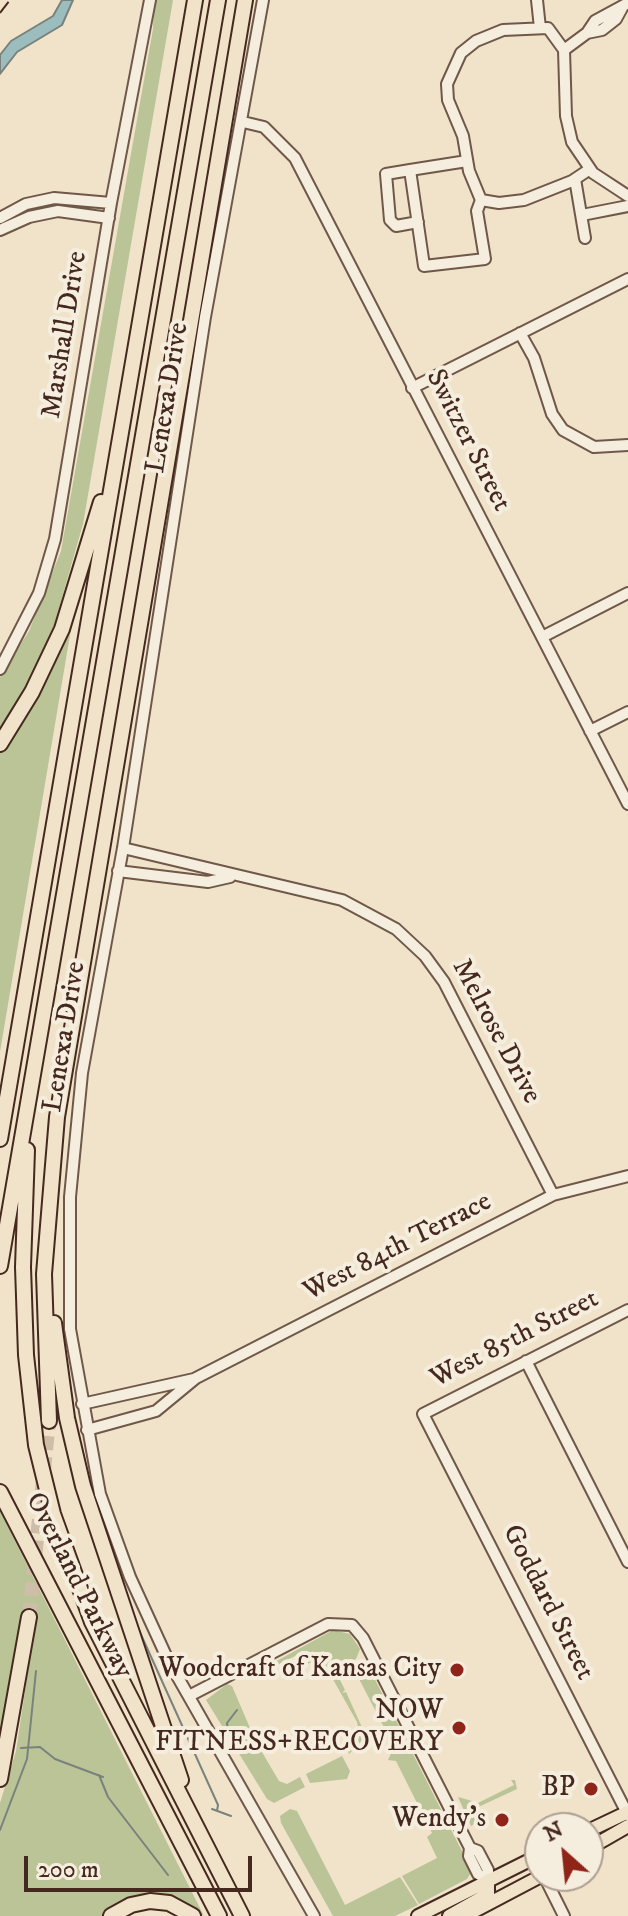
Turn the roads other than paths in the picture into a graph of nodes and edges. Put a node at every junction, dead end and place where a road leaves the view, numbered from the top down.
1 (150, 0) edge
2 (195, 0) edge
3 (218, 0) edge
4 (245, 0) edge
5 (263, 0) edge
6 (537, 0) edge
7 (625, 6) edge
8 (540, 28) junction
9 (564, 50) junction
10 (243, 122) junction
11 (467, 161) junction
12 (590, 169) junction
13 (410, 170) junction
14 (575, 179) junction
15 (628, 196) edge
16 (481, 200) junction
17 (111, 203) junction
18 (628, 206) edge
19 (582, 215) junction
20 (0, 218) edge
21 (109, 218) junction
22 (418, 222) junction
23 (0, 230) edge
24 (585, 238) dead end
25 (628, 279) edge
26 (520, 333) junction
27 (412, 388) junction
28 (121, 432) junction
29 (628, 445) edge
30 (628, 593) edge
31 (542, 637) junction
32 (0, 669) edge
33 (628, 712) edge
34 (590, 731) junction
35 (0, 744) edge
36 (626, 797) edge
37 (123, 848) junction
38 (118, 871) junction
39 (230, 877) junction
40 (29, 1095) junction
41 (0, 1139) edge
42 (628, 1176) edge
43 (50, 1185) junction
44 (553, 1195) junction
45 (0, 1266) edge
46 (628, 1310) edge
47 (526, 1361) junction
48 (196, 1378) junction
49 (82, 1404) junction
50 (423, 1414) joint
51 (49, 1421) tunnel mouth
52 (87, 1430) junction
53 (3, 1498) edge
54 (628, 1562) edge
55 (29, 1617) tunnel mouth
56 (189, 1696) junction
57 (0, 1779) edge
58 (628, 1813) edge
59 (604, 1824) edge
60 (628, 1826) edge
61 (203, 1840) junction
62 (604, 1840) edge
63 (524, 1866) edge
64 (488, 1880) junction
65 (524, 1885) edge
66 (551, 1892) edge
67 (111, 1916) edge
68 (193, 1916) edge
69 (219, 1916) edge
70 (242, 1916) edge
71 (314, 1916) edge
72 (418, 1916) edge
73 (449, 1916) edge
74 (465, 1916) edge
75 (564, 1916) edge

1 - 17 street, Marshall Drive
2 - 28 highway
3 - 40 highway
4 - 43 highway
5 - 10 street, Lenexa Drive
6 - 8 street
7 - 9 street
8 - 9 street
8 - 11 street
9 - 12 street
10 - 27 street, Switzer Street
10 - 37 street, Lenexa Drive
11 - 13 street
11 - 16 street
12 - 14 street
12 - 15 street
13 - 22 street
13 - 22 street
14 - 16 street
14 - 19 street
16 - 22 street
17 - 20 street
17 - 21 street, Marshall Drive
18 - 19 street
19 - 24 street
21 - 23 street
21 - 32 street, Marshall Drive
25 - 26 street
26 - 27 street
26 - 29 street
27 - 31 street, Switzer Street
28 - 35 highway
28 - 41 highway
30 - 31 street
31 - 34 street, Switzer Street
33 - 34 street
34 - 36 street, Switzer Street
37 - 38 street, Lenexa Drive
37 - 39 street, Melrose Drive
38 - 39 street, Melrose Drive
38 - 49 street, Lenexa Drive
39 - 44 street, Melrose Drive
40 - 45 highway
40 - 61 highway
42 - 44 street, West 84th Terrace
43 - 51 highway
43 - 61 highway
44 - 48 street, West 84th Terrace
46 - 47 street, West 85th Street
47 - 50 street, West 85th Street
47 - 54 street
48 - 49 street, West 84th Terrace
48 - 52 street, West 84th Terrace
49 - 52 street, Lenexa Drive
50 - 58 street, Goddard Street
52 - 56 street, Lenexa Drive
53 - 69 highway, Overland Parkway
55 - 57 highway
56 - 64 street
56 - 71 street, Lenexa Drive
58 - 59 main road
60 - 62 main road
61 - 70 highway
63 - 64 main road
64 - 72 main road
64 - 73 main road
65 - 74 main road
66 - 75 street
67 - 68 highway

